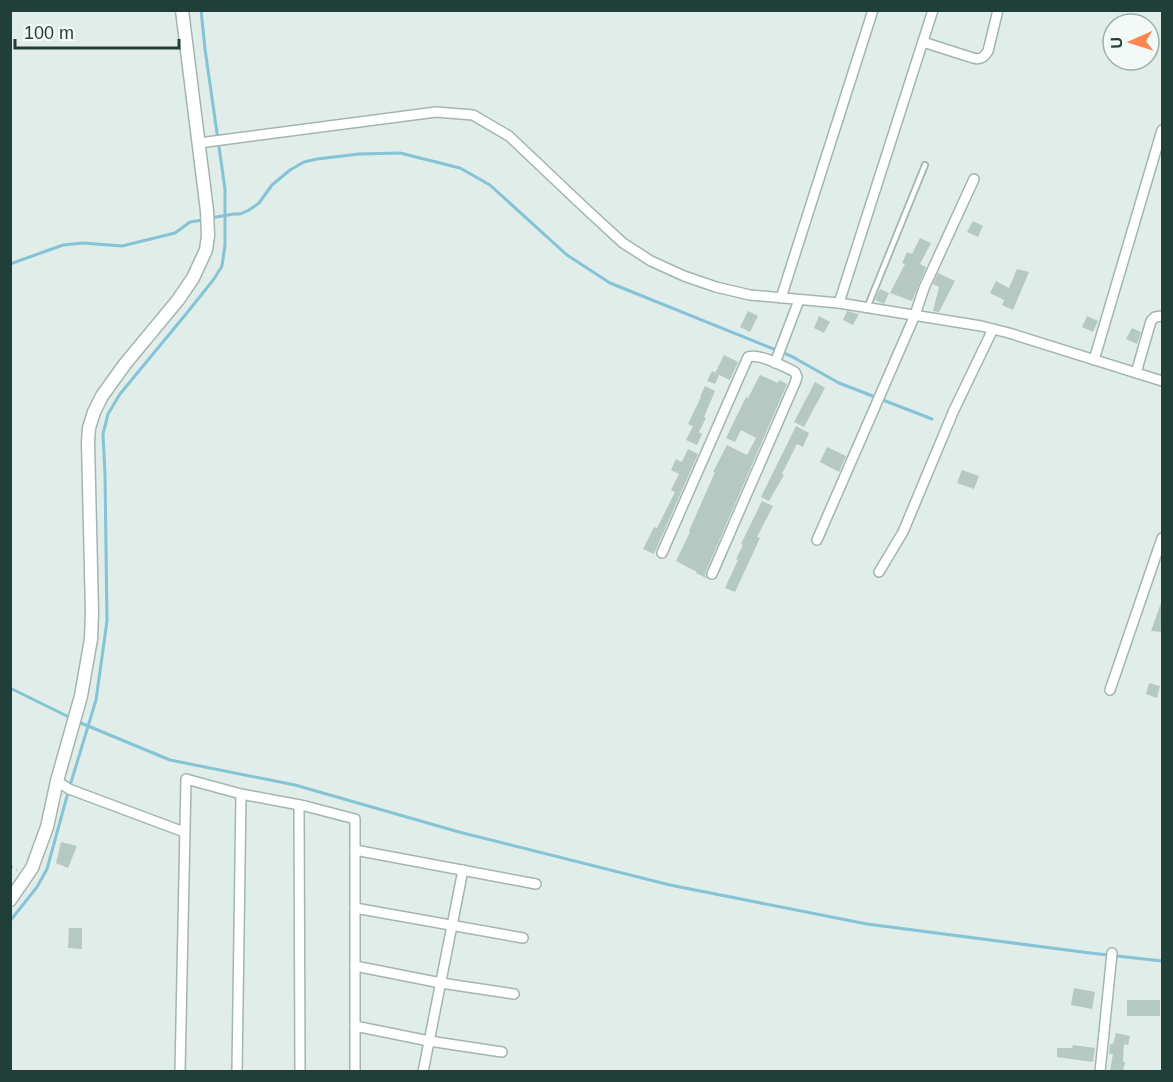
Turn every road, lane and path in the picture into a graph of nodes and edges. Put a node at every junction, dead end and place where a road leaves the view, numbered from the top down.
1 (182, 10) edge
2 (873, 10) edge
3 (933, 10) edge
4 (998, 10) edge
5 (923, 42) junction
6 (1162, 130) edge
7 (203, 143) junction
8 (925, 165) dead end
9 (974, 179) dead end
10 (781, 298) junction
11 (799, 300) junction
12 (839, 303) junction
13 (867, 308) junction
14 (915, 315) junction
15 (1162, 316) edge
16 (993, 329) junction
17 (1095, 360) junction
18 (775, 363) junction
19 (1136, 373) junction
20 (1162, 381) edge
21 (1162, 538) edge
22 (817, 540) dead end
23 (662, 553) dead end
24 (879, 572) dead end
25 (712, 574) dead end
26 (1110, 690) dead end
27 (57, 781) junction
28 (241, 794) junction
29 (299, 805) junction
30 (184, 832) junction
31 (355, 850) junction
32 (464, 870) junction
33 (536, 884) dead end
34 (10, 900) edge
35 (355, 908) junction
36 (452, 925) junction
37 (524, 938) dead end
38 (1112, 953) dead end
39 (355, 966) junction
40 (441, 983) junction
41 (514, 994) dead end
42 (355, 1026) junction
43 (429, 1041) junction
44 (501, 1052) dead end
45 (180, 1071) edge
46 (237, 1071) edge
47 (300, 1071) edge
48 (355, 1071) edge
49 (423, 1071) edge
50 (1100, 1071) edge

1 - 7 street
2 - 10 street
3 - 5 street
4 - 5 street
5 - 12 street
6 - 17 street
7 - 10 street
7 - 27 street
8 - 13 lane
9 - 14 street
10 - 11 street
11 - 12 street
11 - 18 street
12 - 13 street
13 - 14 street
14 - 16 street
14 - 22 street
15 - 19 street
16 - 17 street
16 - 24 street
17 - 19 street
18 - 23 street
18 - 25 street
19 - 20 street
21 - 26 street
27 - 30 street
27 - 34 street
28 - 29 street
28 - 30 street
28 - 46 street
29 - 31 street
29 - 47 street
30 - 45 street
31 - 32 street
31 - 35 street
32 - 33 street
32 - 36 street
35 - 36 street
35 - 39 street
36 - 37 street
36 - 40 street
38 - 50 street
39 - 40 street
39 - 42 street
40 - 41 street
40 - 43 street
42 - 43 street
42 - 48 street
43 - 44 street
43 - 49 street

